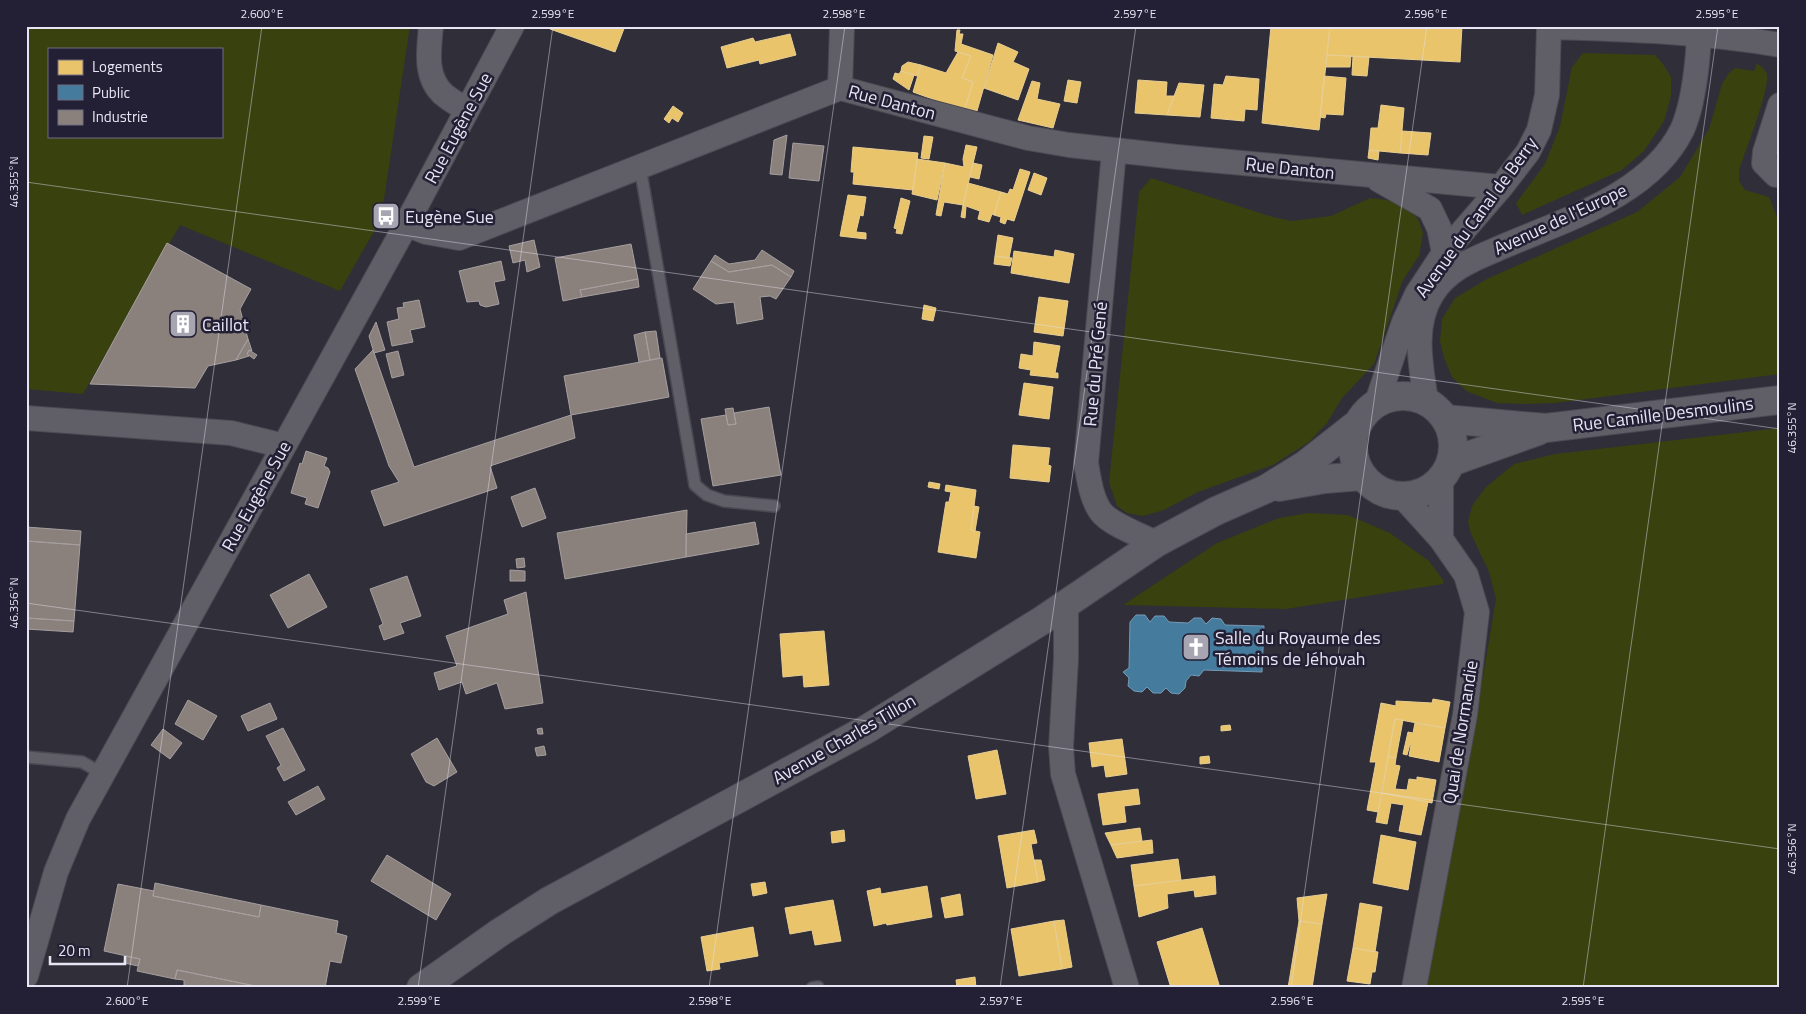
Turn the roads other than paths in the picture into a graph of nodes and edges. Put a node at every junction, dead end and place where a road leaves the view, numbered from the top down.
1 (431, 26) edge
2 (512, 26) edge
3 (842, 26) edge
4 (1549, 26) edge
5 (1699, 30) edge
6 (1780, 45) edge
7 (840, 88) junction
8 (1780, 105) edge
9 (467, 110) junction
10 (1114, 151) junction
11 (640, 167) junction
12 (1776, 175) dead end
13 (1373, 176) junction
14 (1502, 187) junction
15 (406, 224) junction
16 (1444, 253) junction
17 (1780, 400) edge
18 (1377, 402) junction
19 (1436, 410) junction
20 (26, 418) edge
21 (1357, 424) junction
22 (1546, 428) junction
23 (284, 446) junction
24 (1446, 470) junction
25 (1362, 476) junction
26 (1266, 489) junction
27 (1403, 497) junction
28 (774, 506) dead end
29 (1441, 539) junction
30 (1156, 543) junction
31 (1066, 604) junction
32 (26, 757) edge
33 (103, 774) junction
34 (26, 976) edge
35 (421, 988) edge
36 (1127, 988) edge
37 (1414, 988) edge

1 - 9 street
2 - 9 street, Rue Eugène Sue
3 - 7 street
4 - 5 street
4 - 14 street, Avenue du Canal de Berry
5 - 6 street
5 - 19 street, Avenue de l'Europe
7 - 10 street, Rue Danton
7 - 11 street, Rue Danton
8 - 12 street
9 - 15 street, Rue Eugène Sue
10 - 13 street, Rue Danton
10 - 30 street, Rue du Pré Gené
11 - 15 street, Rue Danton
11 - 28 lane
13 - 14 street, Rue Danton
13 - 16 street, Rue Danton
14 - 16 street, Avenue du Canal de Berry
15 - 23 street, Rue Eugène Sue
16 - 18 street, Avenue du Canal de Berry
17 - 22 street, Rue Camille Desmoulins
18 - 19 street
18 - 21 street
19 - 22 street, Rue Camille Desmoulins
19 - 24 street
20 - 23 street
21 - 25 street
21 - 26 street, Avenue Charles Tillon
22 - 24 street, Rue Camille Desmoulins
23 - 33 street, Rue Eugène Sue
24 - 27 street
24 - 29 street
25 - 26 street, Avenue Charles Tillon
25 - 27 street
26 - 30 street, Avenue Charles Tillon
27 - 29 street, Quai de Normandie
29 - 37 street, Quai de Normandie
30 - 31 street, Avenue Charles Tillon
31 - 35 street, Avenue Charles Tillon
31 - 36 street
32 - 33 lane
33 - 34 street, Rue Eugène Sue

